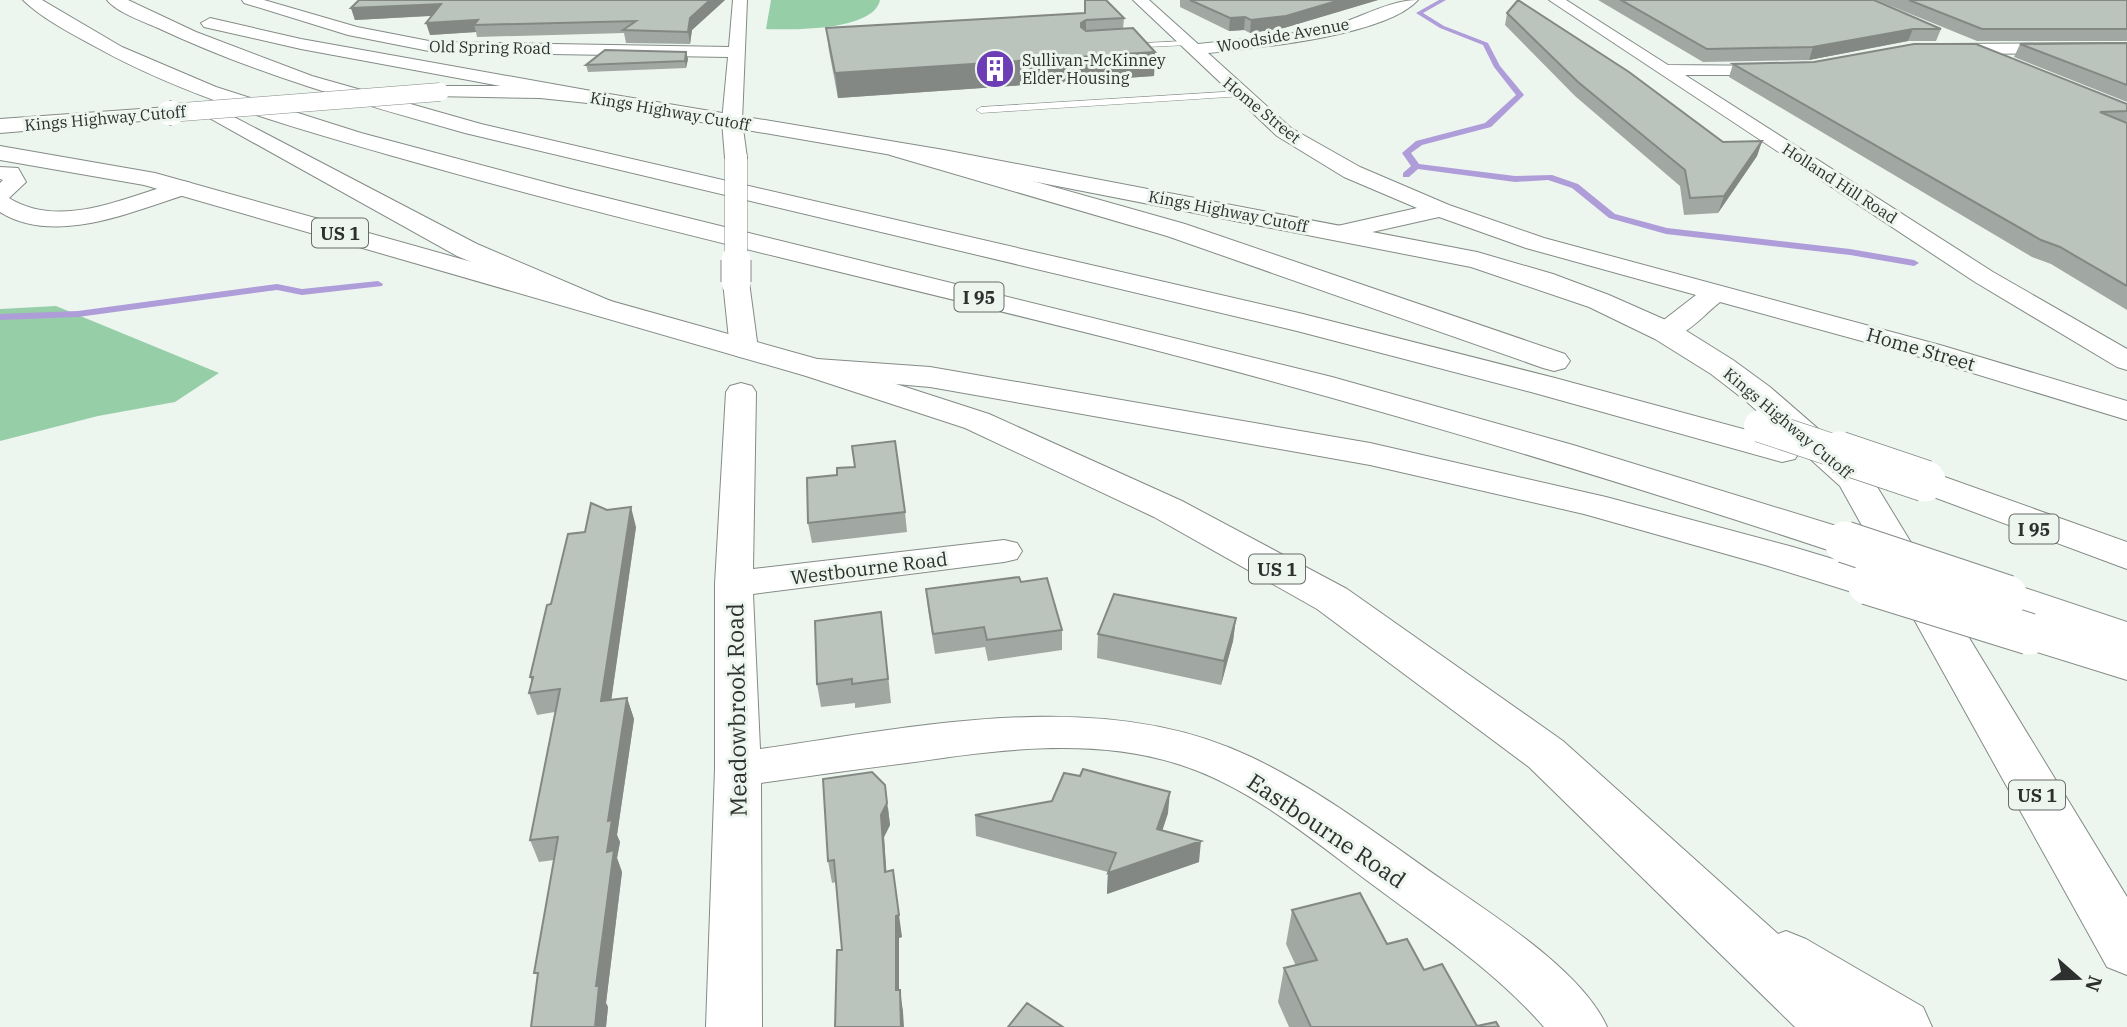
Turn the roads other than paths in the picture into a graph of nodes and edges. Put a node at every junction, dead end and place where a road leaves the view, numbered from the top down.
1 (31, 0) edge
2 (115, 0) edge
3 (147, 0) edge
4 (249, 0) edge
5 (740, 0) edge
6 (1140, 0) edge
7 (1411, 0) edge
8 (1556, 0) edge
9 (1943, 34) edge
10 (1110, 47) edge
11 (1189, 47) junction
12 (2127, 48) edge
13 (115, 49) junction
14 (1920, 49) edge
15 (1980, 49) junction
16 (737, 52) junction
17 (2017, 65) edge
18 (1798, 69) edge
19 (1664, 70) junction
20 (1240, 94) junction
21 (597, 98) junction
22 (981, 110) dead end
23 (732, 121) junction
24 (39, 123) junction
25 (0, 126) edge
26 (0, 133) edge
27 (898, 150) junction
28 (0, 153) edge
29 (0, 173) edge
30 (183, 188) junction
31 (0, 194) edge
32 (0, 202) edge
33 (1441, 210) junction
34 (1341, 232) junction
35 (1714, 294) junction
36 (603, 308) junction
37 (1666, 332) junction
38 (744, 349) junction
39 (2127, 361) edge
40 (817, 369) junction
41 (741, 392) dead end
42 (2127, 411) edge
43 (1771, 438) junction
44 (1004, 551) dead end
45 (2127, 557) edge
46 (734, 584) junction
47 (2127, 638) edge
48 (2127, 664) edge
49 (738, 769) junction
50 (1716, 914) junction
51 (2127, 949) edge
52 (734, 1027) edge
53 (1578, 1027) edge
54 (1837, 1027) edge
55 (1902, 1027) edge

1 - 13 main road, I 95
2 - 43 main road, I 95
3 - 21 main road
4 - 16 street, Old Spring Road
5 - 16 street
6 - 11 street, Home Street
7 - 11 street, Woodside Avenue
8 - 19 street, Holland Hill Road
9 - 15 street
10 - 11 lane
11 - 20 street, Home Street
12 - 15 street
13 - 36 main road
13 - 47 main road, I 95, bridge
14 - 15 street
15 - 17 street
16 - 23 street
18 - 19 street
19 - 39 street, Holland Hill Road
20 - 22 lane
20 - 33 street, Home Street
21 - 23 main road, Kings Highway Cutoff / US 1
21 - 24 main road, Kings Highway Cutoff / US 1, bridge
23 - 27 main road, Kings Highway Cutoff / US 1
23 - 38 street, bridge
24 - 25 main road, Kings Highway Cutoff / US 1
24 - 26 main road
27 - 34 main road, Kings Highway Cutoff / US 1
27 - 43 main road
28 - 30 main road, Kings Highway Cutoff / US 1
29 - 31 street
30 - 32 street
30 - 36 main road, Kings Highway Cutoff / US 1
33 - 34 street
33 - 35 street, Home Street
34 - 37 main road, Kings Highway Cutoff / US 1
35 - 37 street
35 - 42 street, Home Street
36 - 38 main road, Kings Highway Cutoff / US 1
37 - 51 main road, Kings Highway Cutoff / US 1
38 - 40 main road, Kings Highway Cutoff / US 1
40 - 48 main road, bridge
40 - 50 main road, Kings Highway Cutoff / US 1
41 - 46 street, Meadowbrook Road
43 - 45 main road, I 95
44 - 46 street, Westbourne Road
46 - 49 street, Meadowbrook Road
49 - 52 street, Meadowbrook Road
49 - 53 street, Eastbourne Road
50 - 54 main road, Kings Highway Cutoff / US 1
50 - 55 main road

